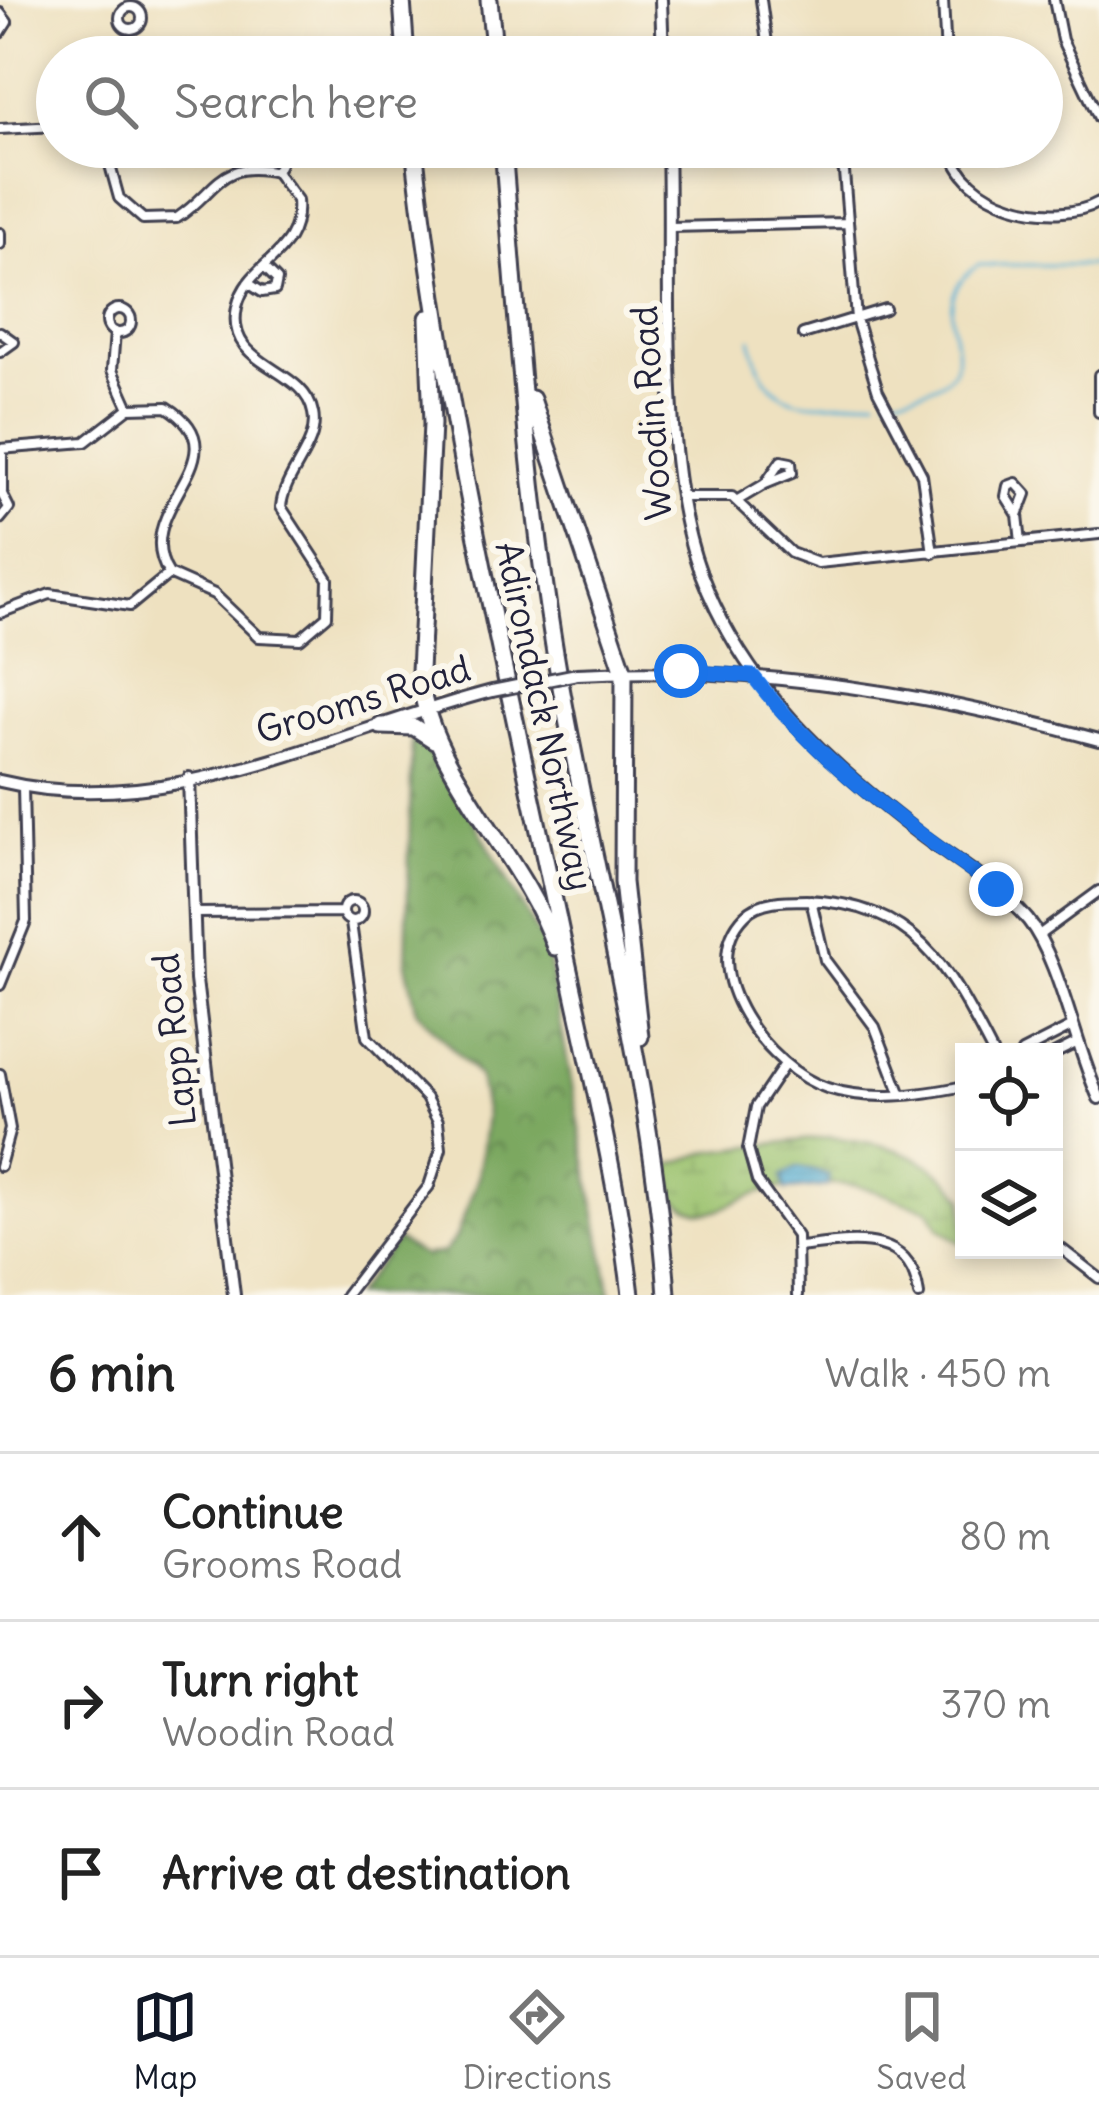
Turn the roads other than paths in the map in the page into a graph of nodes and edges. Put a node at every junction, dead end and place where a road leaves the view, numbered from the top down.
1 (118, 0) edge
2 (401, 0) edge
3 (489, 0) edge
4 (661, 0) edge
5 (761, 0) edge
6 (943, 0) edge
7 (1054, 0) edge
8 (122, 11) dead end
9 (0, 13) edge
10 (0, 33) edge
11 (404, 36) edge
12 (493, 36) edge
13 (662, 36) edge
14 (766, 36) edge
15 (945, 36) edge
16 (1062, 36) edge
17 (1063, 40) edge
18 (1099, 118) edge
19 (36, 127) edge
20 (0, 129) edge
21 (110, 168) edge
22 (240, 168) edge
23 (249, 168) edge
24 (278, 168) edge
25 (416, 168) edge
26 (505, 168) edge
27 (669, 168) edge
28 (843, 168) edge
29 (960, 168) edge
30 (276, 172) junction
31 (1099, 202) edge
32 (846, 223) junction
33 (671, 226) junction
34 (0, 233) edge
35 (0, 244) edge
36 (425, 249) junction
37 (264, 267) junction
38 (248, 284) junction
39 (885, 309) dead end
40 (856, 319) junction
41 (0, 332) edge
42 (116, 332) dead end
43 (803, 334) dead end
44 (0, 352) edge
45 (521, 364) junction
46 (1099, 375) edge
47 (129, 408) junction
48 (1099, 412) edge
49 (1, 449) edge
50 (765, 484) dead end
51 (1, 493) edge
52 (682, 497) junction
53 (738, 500) junction
54 (1018, 515) dead end
55 (0, 519) edge
56 (1099, 534) edge
57 (1021, 542) junction
58 (933, 553) junction
59 (169, 574) junction
60 (0, 614) edge
61 (736, 650) junction
62 (624, 672) junction
63 (718, 672) junction
64 (753, 676) junction
65 (788, 680) junction
66 (774, 702) junction
67 (423, 711) junction
68 (382, 726) junction
69 (1099, 740) edge
70 (438, 743) junction
71 (189, 778) junction
72 (0, 781) edge
73 (22, 787) junction
74 (1099, 891) edge
75 (811, 900) junction
76 (340, 912) junction
77 (192, 913) junction
78 (351, 923) junction
79 (1039, 935) junction
80 (0, 985) edge
81 (1070, 1028) junction
82 (583, 1030) junction
83 (987, 1043) edge
84 (1040, 1043) edge
85 (1076, 1043) junction
86 (1063, 1050) edge
87 (784, 1064) junction
88 (0, 1074) edge
89 (955, 1087) edge
90 (901, 1095) junction
91 (1099, 1098) edge
92 (649, 1129) junction
93 (0, 1166) edge
94 (800, 1247) junction
95 (1063, 1250) edge
96 (1099, 1278) edge
97 (234, 1295) edge
98 (346, 1295) edge
99 (631, 1295) edge
100 (667, 1295) edge
101 (798, 1295) edge
102 (919, 1295) edge

1 - 8 street
2 - 11 highway
3 - 12 highway
4 - 13 street
5 - 14 street
6 - 15 street
7 - 16 street
9 - 10 street
17 - 18 street
19 - 20 street
21 - 22 street
23 - 30 street
24 - 30 street
25 - 36 highway, Adirondack Northway
26 - 45 highway, Adirondack Northway
27 - 33 street, Woodin Road
28 - 32 street
29 - 31 street
30 - 37 street
32 - 33 street
32 - 40 street
33 - 52 street, Woodin Road
34 - 35 street
36 - 67 highway
36 - 82 highway, Adirondack Northway
37 - 38 street
37 - 38 street
38 - 59 street
39 - 40 street
40 - 43 street
40 - 58 street
41 - 44 street
42 - 47 street
45 - 62 highway
45 - 92 highway, Adirondack Northway
46 - 48 street
47 - 49 street
47 - 59 street
49 - 51 street
50 - 53 street
51 - 55 street
52 - 53 street
52 - 61 street, Woodin Road
53 - 58 street
54 - 57 street
56 - 57 street
57 - 58 street
59 - 60 street
61 - 63 street
61 - 64 street, Woodin Road
62 - 63 street, Grooms Road
62 - 67 street, Grooms Road, bridge
62 - 92 highway
63 - 64 street, Grooms Road
64 - 65 street, Grooms Road
64 - 66 street, Woodin Road
65 - 66 street
65 - 69 street, Grooms Road
66 - 79 street, Woodin Road
67 - 68 street, Grooms Road
67 - 70 highway
68 - 70 highway
68 - 71 street, Grooms Road
70 - 82 highway
71 - 73 street, Grooms Road
71 - 77 street, Lapp Road
72 - 73 street, Grooms Road
73 - 80 street
74 - 79 street
75 - 83 street
75 - 87 street
75 - 90 street
76 - 77 street
76 - 78 street
76 - 78 street
77 - 97 street, Lapp Road
78 - 98 street
79 - 81 street, Woodin Road
81 - 84 street
81 - 85 street, Woodin Road
82 - 99 highway, Adirondack Northway
85 - 86 street
85 - 91 street, Woodin Road
87 - 90 street
87 - 94 street
88 - 93 street
89 - 90 street
92 - 100 highway, Adirondack Northway
94 - 101 street
94 - 102 street
95 - 96 street

